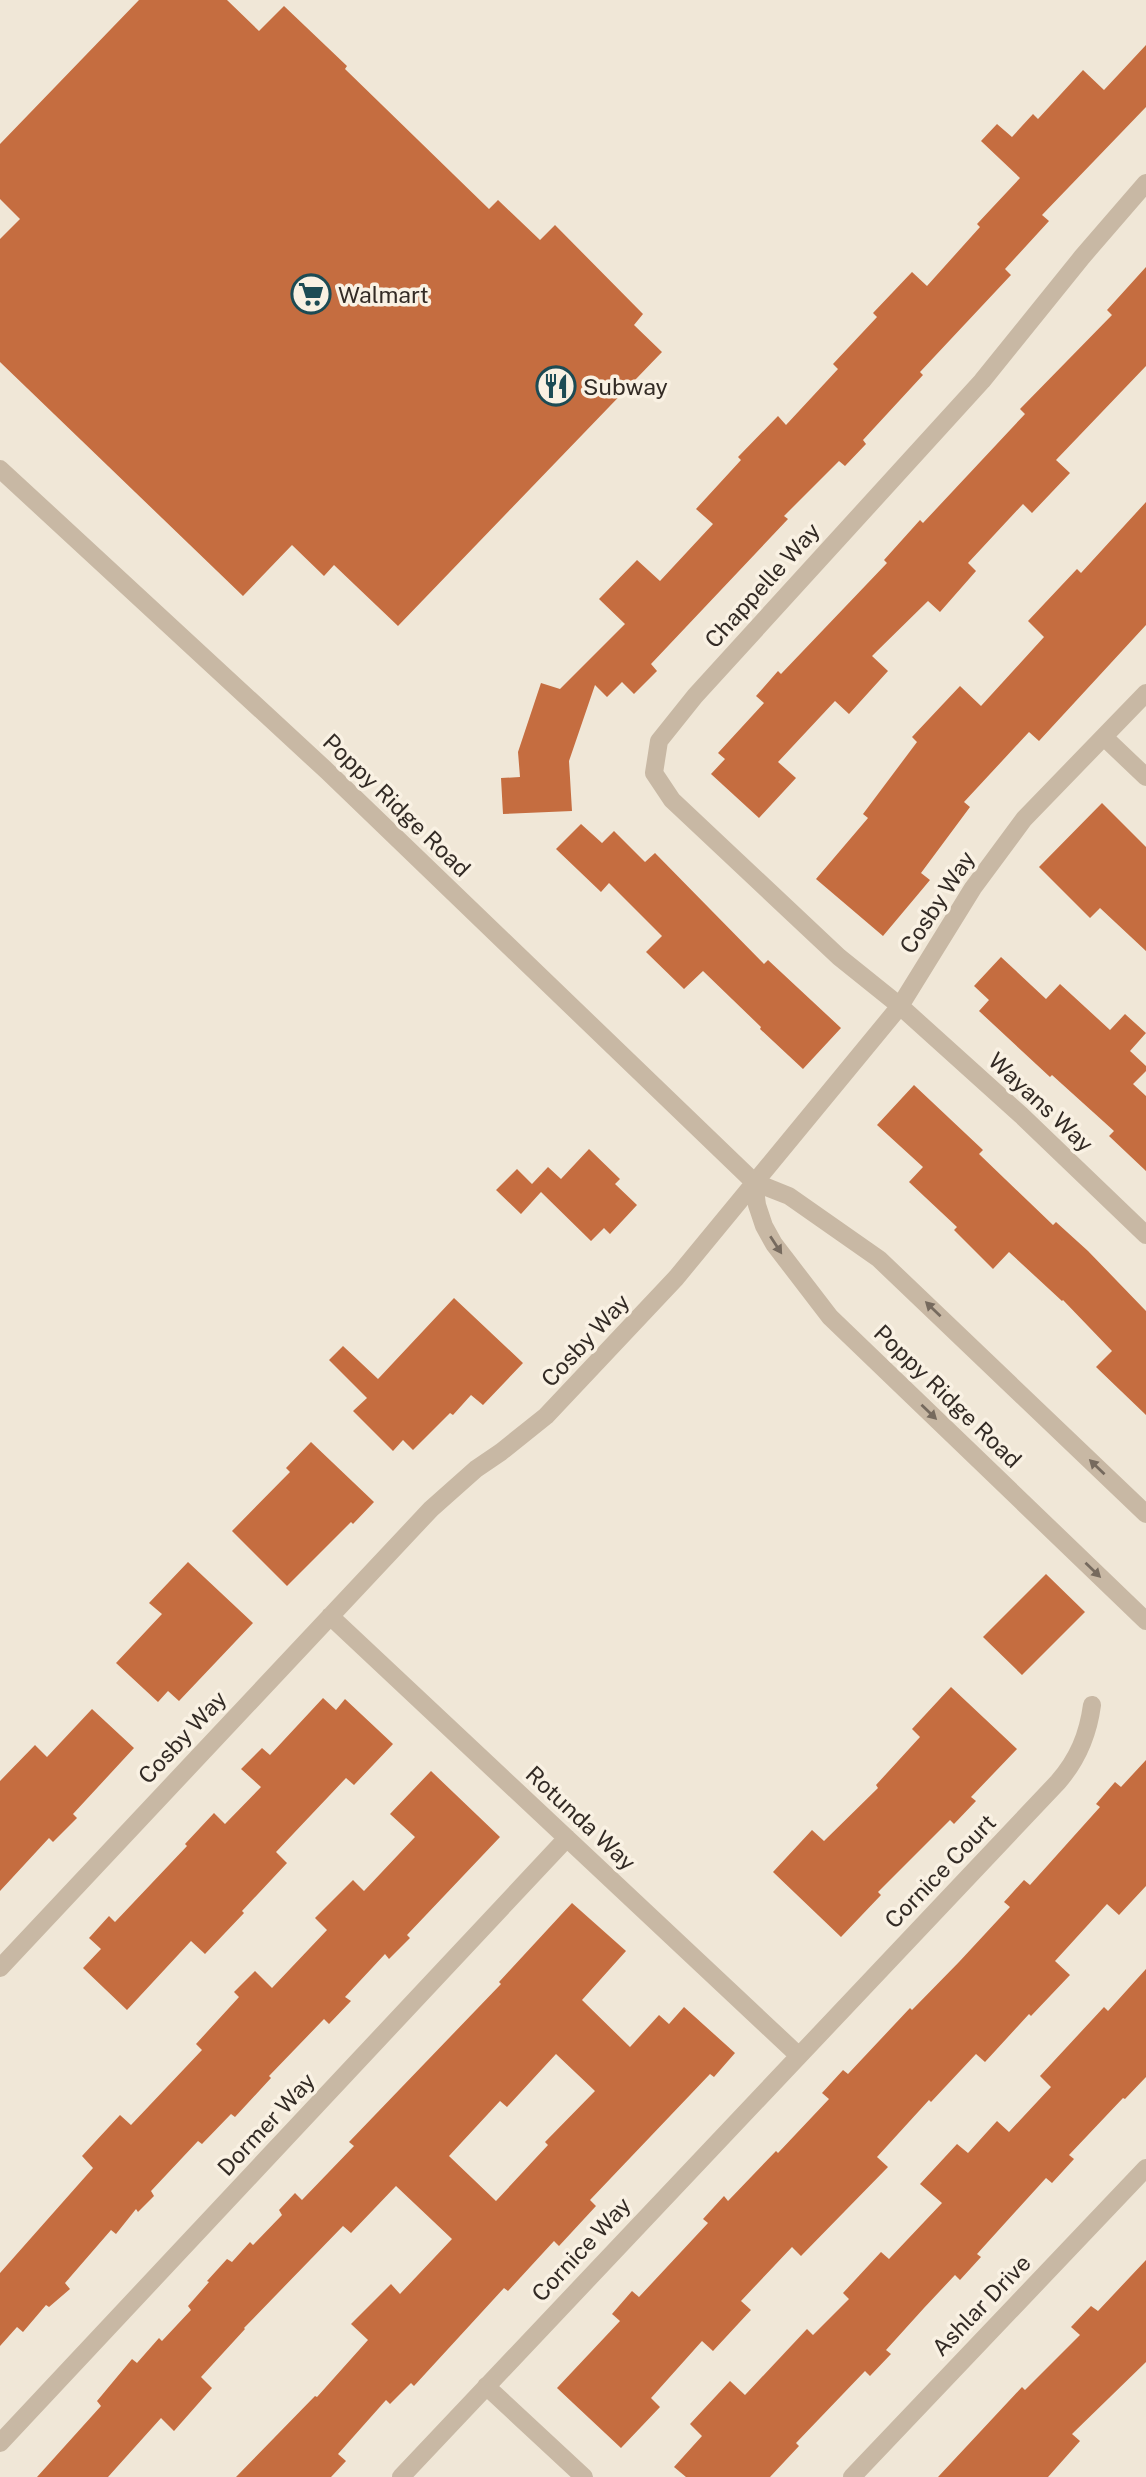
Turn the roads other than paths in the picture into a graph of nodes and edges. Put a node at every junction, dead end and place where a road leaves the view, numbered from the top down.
1 (1146, 183) edge
2 (0, 469) edge
3 (1146, 693) edge
4 (1104, 737) junction
5 (1146, 777) edge
6 (900, 1006) junction
7 (754, 1182) junction
8 (1146, 1235) edge
9 (1146, 1514) edge
10 (330, 1616) junction
11 (1146, 1621) edge
12 (1092, 1705) dead end
13 (567, 1838) junction
14 (0, 1968) edge
15 (798, 2055) junction
16 (1146, 2168) edge
17 (486, 2386) junction
18 (0, 2443) edge
19 (401, 2477) edge
20 (584, 2477) edge
21 (852, 2477) edge

1 - 6 street, Chappelle Way
2 - 7 street, Poppy Ridge Road
3 - 4 street, Cosby Way
4 - 5 street
4 - 6 street, Cosby Way
6 - 7 street, Cosby Way
6 - 8 street, Wayans Way
9 -> 7 street, Poppy Ridge Road
7 - 10 street, Cosby Way
7 -> 11 street, Poppy Ridge Road
10 - 13 street, Rotunda Way
10 - 14 street, Cosby Way
12 - 15 street, Cornice Court
13 - 15 street, Rotunda Way
13 - 18 street, Dormer Way
15 - 17 street, Cornice Way
16 - 21 street, Ashlar Drive
17 - 19 street, Cornice Way
17 - 20 street

